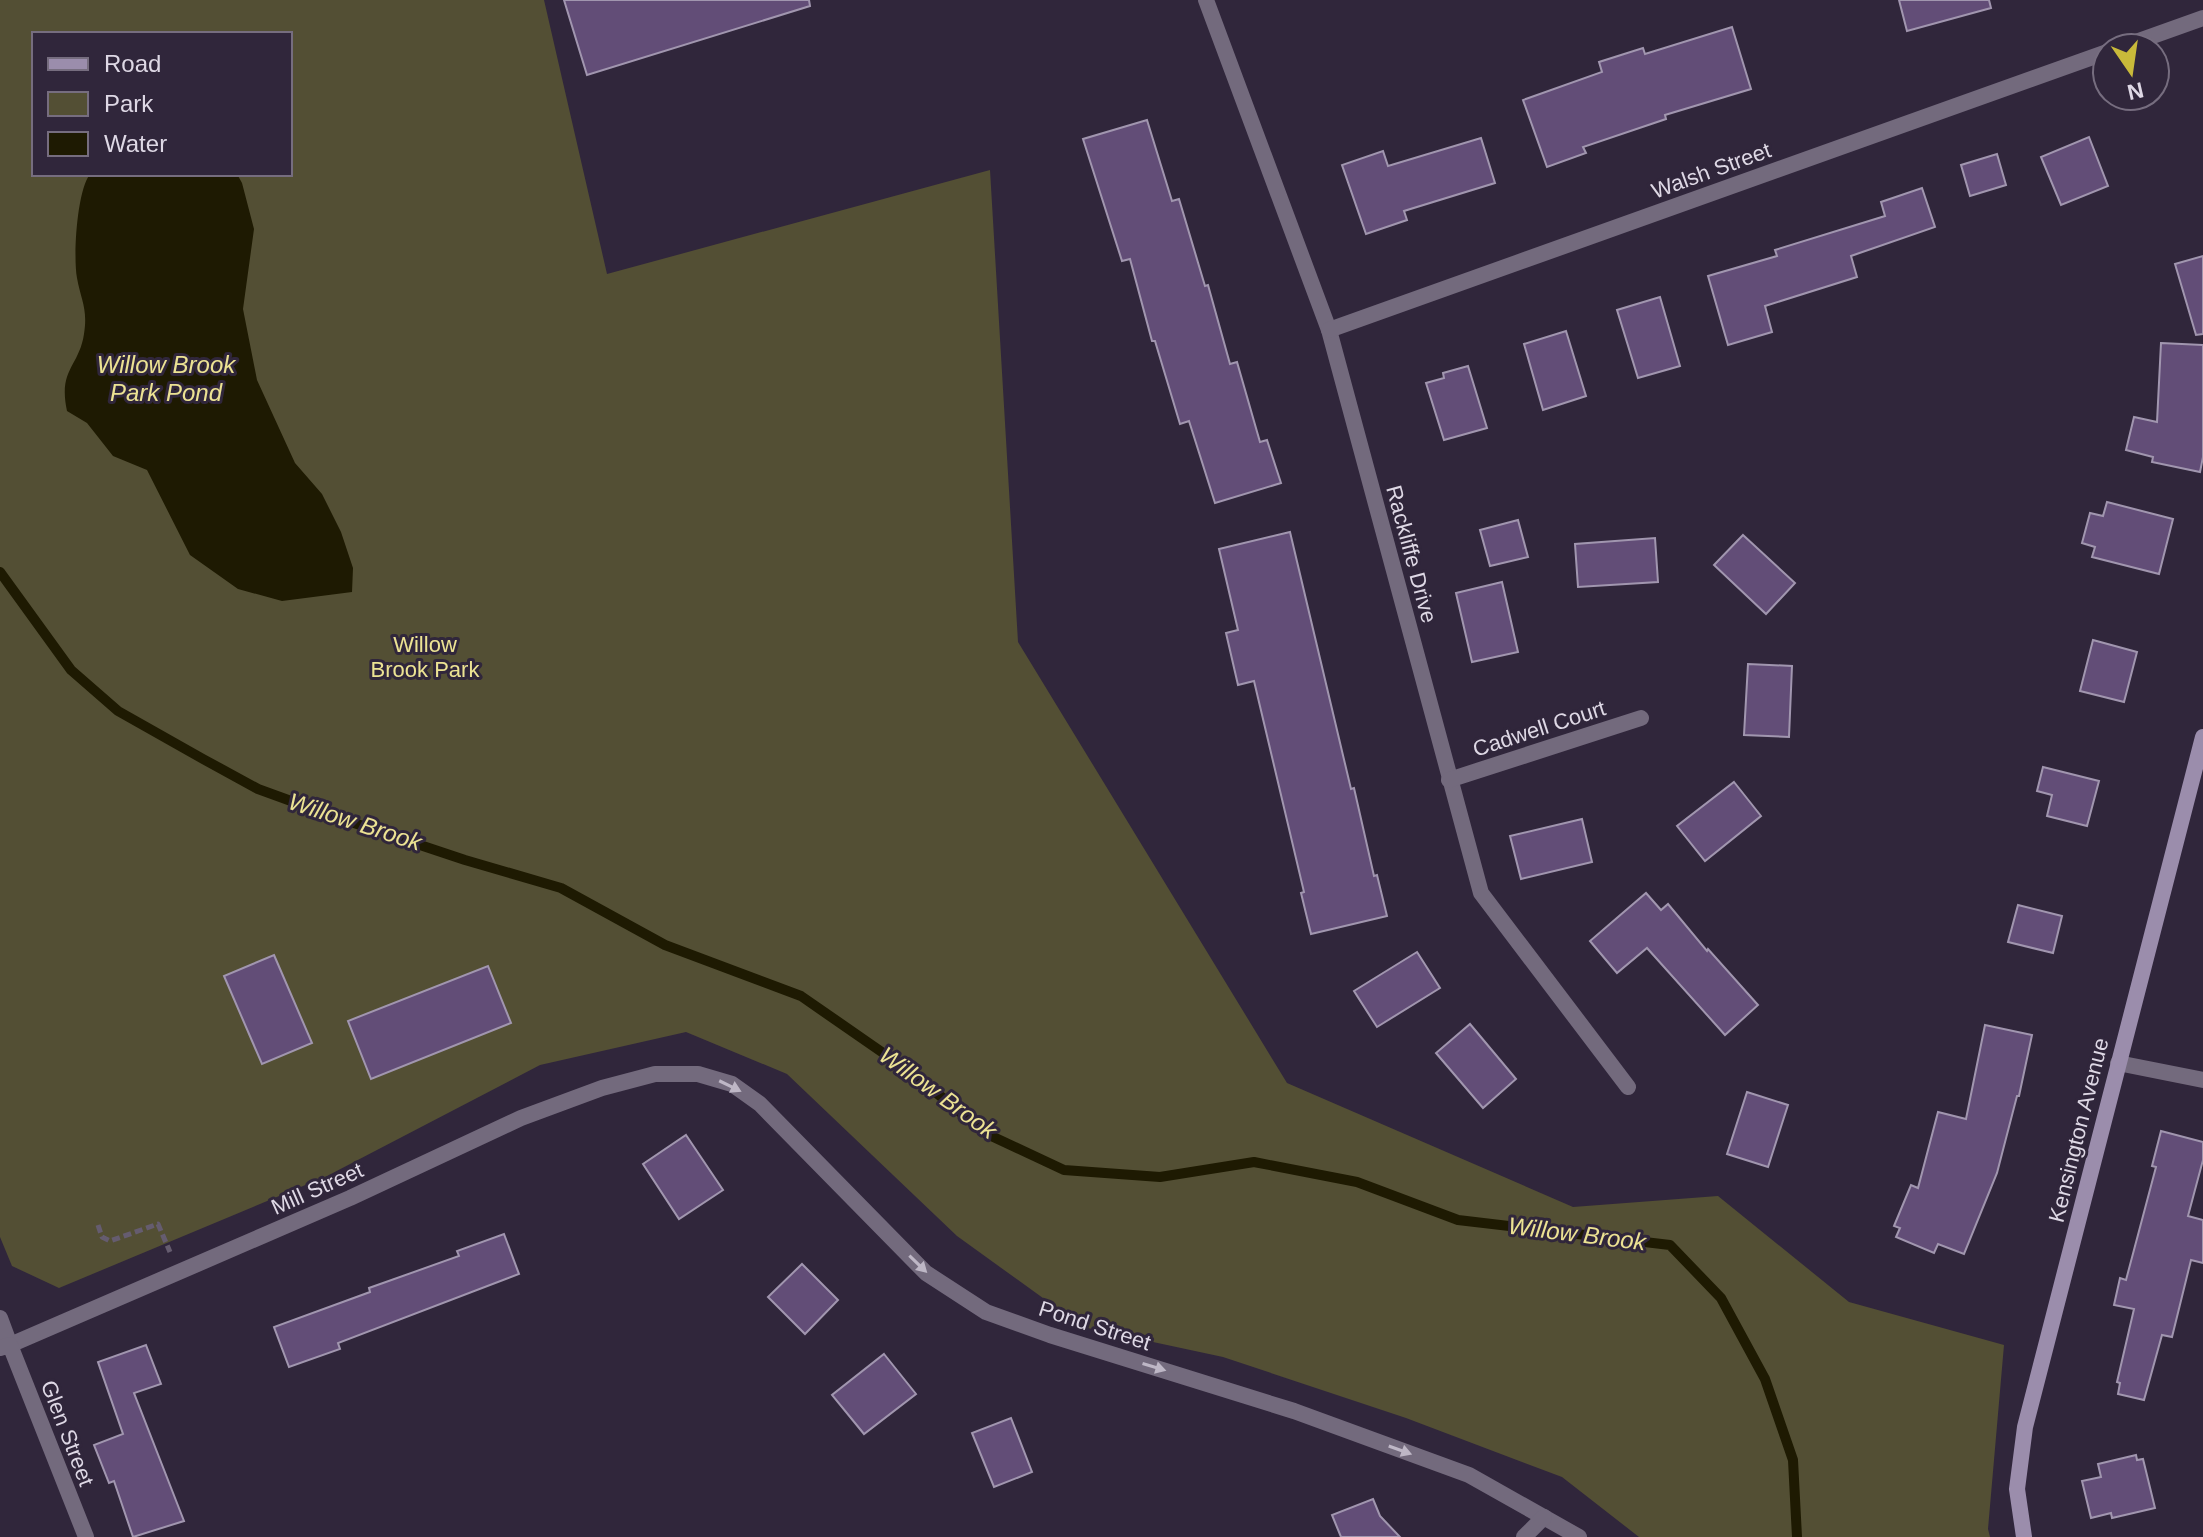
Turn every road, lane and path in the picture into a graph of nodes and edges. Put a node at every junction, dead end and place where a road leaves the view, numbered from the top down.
1 (1206, 0) edge
2 (2203, 18) edge
3 (2164, 32) edge
4 (2091, 58) edge
5 (1329, 330) junction
6 (1641, 718) dead end
7 (2203, 737) edge
8 (1449, 780) junction
9 (2118, 1063) junction
10 (655, 1074) joint
11 (2203, 1080) edge
12 (1628, 1087) dead end
13 (98, 1225) dead end
14 (179, 1272) junction
15 (0, 1318) edge
16 (5, 1346) edge
17 (1544, 1517) junction
18 (86, 1537) edge
19 (1524, 1537) edge
20 (1579, 1537) edge
21 (2024, 1537) edge

1 - 5 street, Rackliffe Drive
2 - 3 street
4 - 5 street, Walsh Street
5 - 8 street, Rackliffe Drive
6 - 8 street, Cadwell Court
7 - 9 main road, Kensington Avenue
8 - 12 street, Rackliffe Drive
9 - 11 street
9 - 21 main road, Kensington Avenue
10 - 14 street, Mill Street
10 -> 17 street, Pond Street
13 - 14 path
14 - 16 street, Mill Street
15 - 16 street, Glen Street
16 - 18 street, Glen Street
17 - 19 street
17 - 20 street, Pond Street

